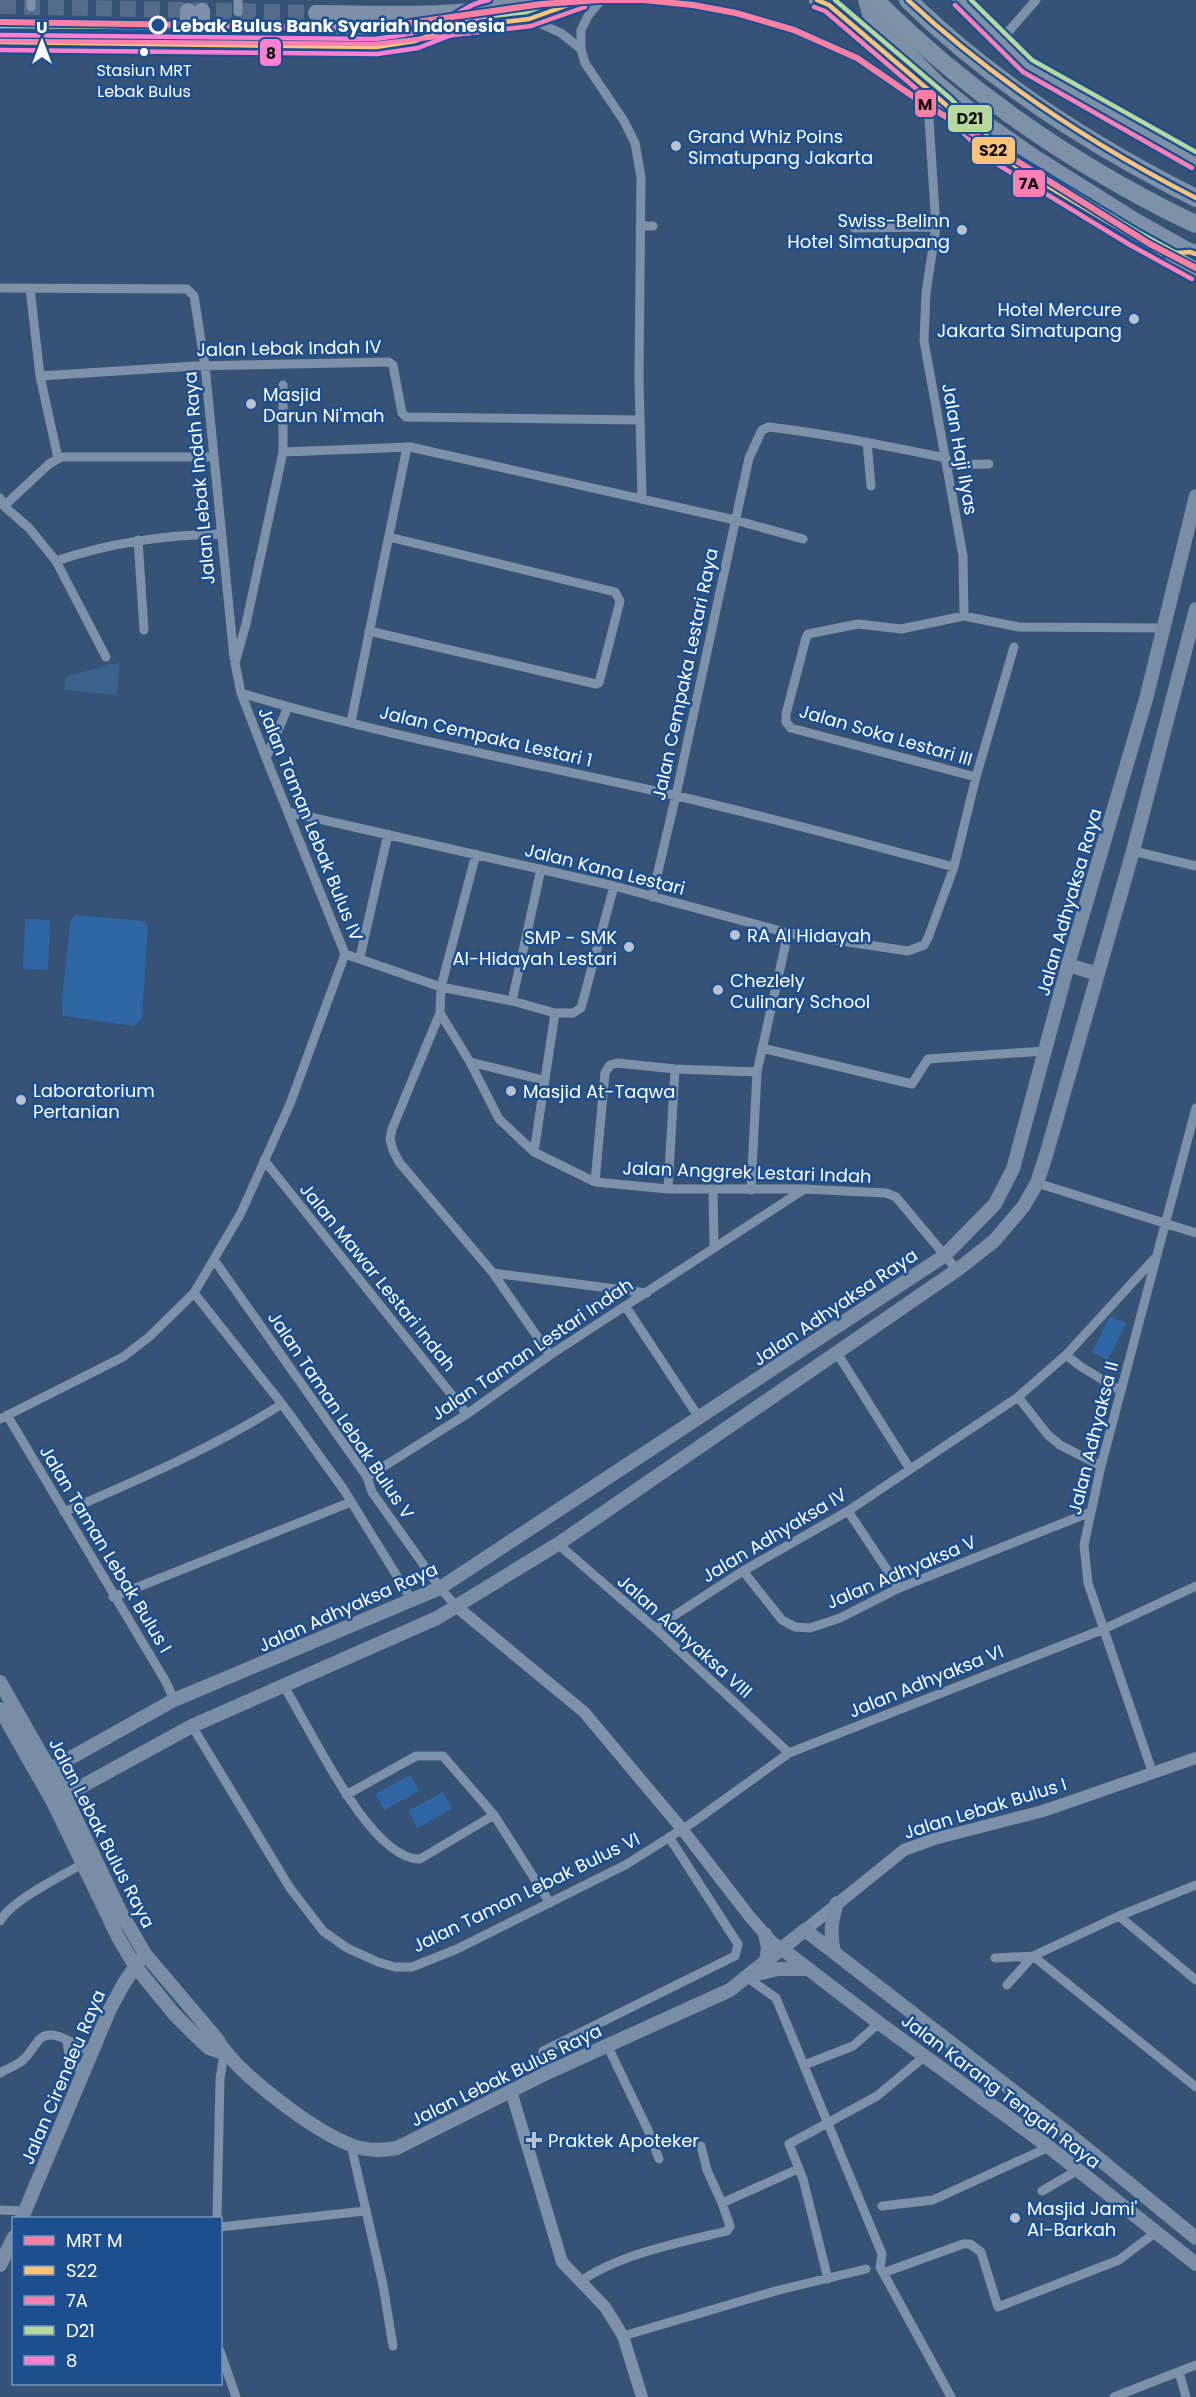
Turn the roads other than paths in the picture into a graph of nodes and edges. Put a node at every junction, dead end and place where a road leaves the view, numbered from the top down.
1 (237, 0) edge
2 (531, 0) edge
3 (582, 0) edge
4 (601, 0) edge
5 (866, 0) edge
6 (875, 0) edge
7 (908, 0) edge
8 (960, 0) edge
9 (1036, 0) edge
10 (824, 2) edge
11 (482, 5) edge
12 (195, 11) dead end
13 (238, 12) dead end
14 (316, 13) tunnel mouth
15 (842, 17) junction
16 (529, 19) junction
17 (876, 22) junction
18 (446, 29) junction
19 (195, 35) dead end
20 (313, 37) tunnel mouth
21 (1002, 40) junction
22 (581, 50) junction
23 (933, 87) junction
24 (1196, 161) edge
25 (1196, 198) edge
26 (1196, 224) edge
27 (640, 226) junction
28 (653, 226) dead end
29 (936, 227) junction
30 (854, 228) dead end
31 (1162, 254) junction
32 (1194, 254) edge
33 (1196, 272) edge
34 (0, 288) edge
35 (30, 288) junction
36 (206, 366) junction
37 (40, 376) junction
38 (283, 385) dead end
39 (640, 420) junction
40 (867, 441) junction
41 (408, 447) junction
42 (283, 452) junction
43 (213, 457) junction
44 (53, 461) junction
45 (946, 462) junction
46 (989, 464) dead end
47 (871, 486) dead end
48 (1196, 496) edge
49 (642, 498) junction
50 (2, 502) edge
51 (735, 520) junction
52 (220, 534) junction
53 (389, 537) junction
54 (803, 539) dead end
55 (138, 540) junction
56 (56, 561) junction
57 (1196, 609) edge
58 (964, 616) junction
59 (1164, 628) junction
60 (144, 630) dead end
61 (369, 631) junction
62 (1014, 647) dead end
63 (106, 657) dead end
64 (235, 663) junction
65 (241, 693) junction
66 (288, 707) junction
67 (351, 722) junction
68 (266, 758) junction
69 (976, 777) junction
70 (676, 795) junction
71 (288, 812) junction
72 (388, 834) junction
73 (1133, 851) junction
74 (476, 855) junction
75 (1196, 866) edge
76 (954, 867) junction
77 (541, 869) junction
78 (614, 886) junction
79 (652, 897) junction
80 (788, 933) junction
81 (345, 954) junction
82 (360, 957) junction
83 (1068, 965) junction
84 (1098, 974) junction
85 (441, 987) junction
86 (512, 1001) junction
87 (440, 1013) junction
88 (555, 1013) junction
89 (762, 1048) junction
90 (1045, 1051) junction
91 (470, 1062) junction
92 (675, 1069) junction
93 (757, 1072) junction
94 (543, 1080) junction
95 (1195, 1112) edge
96 (534, 1152) junction
97 (264, 1160) junction
98 (595, 1182) junction
99 (1037, 1183) junction
100 (668, 1189) junction
101 (804, 1189) junction
102 (713, 1190) junction
103 (751, 1190) junction
104 (1164, 1223) junction
105 (1196, 1233) edge
106 (714, 1248) junction
107 (944, 1256) junction
108 (1155, 1258) junction
109 (215, 1261) junction
110 (957, 1270) junction
111 (493, 1273) junction
112 (194, 1293) junction
113 (646, 1293) junction
114 (626, 1307) junction
115 (837, 1353) junction
116 (550, 1354) junction
117 (1066, 1355) junction
118 (1121, 1391) junction
119 (1018, 1397) junction
120 (282, 1404) junction
121 (467, 1413) junction
122 (3, 1417) edge
123 (700, 1419) junction
124 (1101, 1466) junction
125 (910, 1469) junction
126 (367, 1477) junction
127 (351, 1502) junction
128 (848, 1510) junction
129 (64, 1512) junction
130 (1091, 1512) junction
131 (558, 1544) junction
132 (743, 1571) junction
133 (1196, 1586) edge
134 (440, 1588) junction
135 (899, 1588) junction
136 (113, 1597) junction
137 (412, 1602) junction
138 (457, 1607) junction
139 (655, 1628) junction
140 (1104, 1629) junction
141 (0, 1682) edge
142 (283, 1685) junction
143 (174, 1700) junction
144 (0, 1709) edge
145 (192, 1726) junction
146 (789, 1753) junction
147 (1196, 1758) edge
148 (68, 1760) junction
149 (44, 1772) junction
150 (1153, 1774) junction
151 (80, 1788) junction
152 (346, 1795) junction
153 (59, 1799) junction
154 (494, 1815) junction
155 (682, 1829) junction
156 (669, 1837) junction
157 (82, 1864) junction
158 (1196, 1886) edge
159 (550, 1903) junction
160 (837, 1903) junction
161 (1, 1916) edge
162 (1119, 1916) junction
163 (805, 1930) junction
164 (765, 1934) junction
165 (782, 1949) junction
166 (834, 1952) junction
167 (145, 1954) junction
168 (1033, 1956) junction
169 (1007, 1958) junction
170 (995, 1959) dead end
171 (766, 1962) junction
172 (135, 1966) junction
173 (807, 1969) junction
174 (1018, 1973) junction
175 (749, 1977) junction
176 (1196, 1980) edge
177 (1007, 1985) dead end
178 (879, 2023) junction
179 (67, 2042) junction
180 (608, 2045) junction
181 (92, 2053) junction
182 (224, 2053) junction
183 (925, 2056) junction
184 (804, 2065) junction
185 (84, 2072) junction
186 (549, 2072) junction
187 (0, 2073) edge
188 (1196, 2087) edge
189 (511, 2091) junction
190 (828, 2124) junction
191 (351, 2145) junction
192 (701, 2146) dead end
193 (1049, 2147) junction
194 (659, 2159) dead end
195 (798, 2169) junction
196 (1078, 2170) junction
197 (1042, 2191) dead end
198 (723, 2203) junction
199 (882, 2206) dead end
200 (0, 2210) edge
201 (365, 2211) junction
202 (23, 2215) edge
203 (217, 2217) edge
204 (222, 2227) edge
205 (1156, 2232) junction
206 (1196, 2238) edge
207 (12, 2240) edge
208 (1196, 2264) edge
209 (0, 2265) edge
210 (866, 2270) dead end
211 (883, 2273) junction
212 (828, 2279) junction
213 (580, 2282) junction
214 (623, 2336) junction
215 (393, 2346) dead end
216 (222, 2357) edge
217 (1196, 2365) edge
218 (1179, 2372) junction
219 (236, 2397) edge
220 (642, 2397) edge
221 (951, 2397) edge
222 (1114, 2397) edge
223 (1186, 2397) edge

1 - 13 street
2 - 11 highway
3 - 16 highway
4 - 22 street
5 - 17 highway
6 - 26 highway
7 - 25 highway
8 - 21 highway
9 - 21 street
10 - 15 highway
11 - 14 highway
11 - 18 highway
12 - 19 highway
15 - 17 highway
15 - 23 highway
16 - 18 highway
16 - 22 street
17 - 23 highway
18 - 20 highway
21 - 24 highway
22 - 27 street
23 - 29 street, Jalan Haji Ilyas
23 - 31 highway
23 - 32 highway
27 - 28 street
27 - 39 street
29 - 30 street
29 - 45 street, Jalan Haji Ilyas
31 - 32 highway
31 - 33 highway
34 - 35 street
35 - 36 street, Jalan Lebak Indah Raya
35 - 37 street
36 - 37 street, Jalan Lebak Indah IV
36 - 39 street, Jalan Lebak Indah IV
36 - 43 street, Jalan Lebak Indah Raya
37 - 44 street
38 - 42 street, Jalan Taman Lebak Bulus IV
39 - 49 street
40 - 45 street
40 - 47 street
40 - 51 street, Jalan Cempaka Lestari Raya
41 - 42 street
41 - 49 street
41 - 53 street
42 - 64 street, Jalan Taman Lebak Bulus IV
43 - 44 street
43 - 52 street, Jalan Lebak Indah Raya
44 - 50 street
45 - 46 street
45 - 58 street, Jalan Haji Ilyas
48 - 59 main road, Jalan Adhyaksa Raya
49 - 51 street
50 - 56 street
51 - 54 street
51 - 70 street, Jalan Cempaka Lestari Raya
52 - 55 street
52 - 64 street, Jalan Lebak Indah Raya
53 - 61 street
53 - 61 street
55 - 56 street
55 - 60 street
56 - 63 street
57 - 73 main road
58 - 59 street
58 - 69 street, Jalan Soka Lestari III
59 - 83 main road, Jalan Adhyaksa Raya
61 - 67 street
62 - 69 street
64 - 65 street, Jalan Taman Lebak Bulus IV
65 - 66 street, Jalan Cempaka Lestari 1
65 - 68 street, Jalan Taman Lebak Bulus IV
66 - 67 street, Jalan Cempaka Lestari 1
66 - 68 street
67 - 70 street, Jalan Cempaka Lestari 1
68 - 71 street, Jalan Taman Lebak Bulus IV
69 - 76 street
70 - 76 street, Jalan Cempaka Lestari 1
70 - 79 street, Jalan Cempaka Lestari Raya
71 - 72 street, Jalan Kana Lestari
71 - 81 street, Jalan Taman Lebak Bulus IV
72 - 74 street, Jalan Kana Lestari
72 - 82 street
73 - 75 street
73 - 84 main road
74 - 77 street, Jalan Kana Lestari
74 - 85 street
76 - 80 street, Jalan Kana Lestari
77 - 78 street, Jalan Kana Lestari
77 - 86 street
78 - 79 street, Jalan Kana Lestari
78 - 88 street
79 - 80 street, Jalan Kana Lestari
80 - 89 street
81 - 82 street
81 - 97 street, Jalan Taman Lebak Bulus IV
82 - 85 street
83 - 84 main road
83 - 90 main road, Jalan Adhyaksa Raya
84 - 99 main road
85 - 86 street
85 - 87 street
86 - 88 street
87 - 91 street, Jalan Anggrek Lestari Indah
87 - 111 street
88 - 94 street
89 - 90 street
89 - 93 street
90 - 107 main road, Jalan Adhyaksa Raya
91 - 94 street
91 - 96 street, Jalan Anggrek Lestari Indah
92 - 93 street
92 - 98 street
92 - 100 street
93 - 103 street
94 - 96 street
95 - 104 street, Jalan Adhyaksa II
96 - 98 street, Jalan Anggrek Lestari Indah
97 - 109 street, Jalan Taman Lebak Bulus IV
97 - 121 street, Jalan Mawar Lestari Indah
98 - 100 street, Jalan Anggrek Lestari Indah
99 - 104 street
99 - 110 main road
100 - 102 street, Jalan Anggrek Lestari Indah
101 - 103 street, Jalan Anggrek Lestari Indah
101 - 106 street, Jalan Taman Lestari Indah
101 - 107 street, Jalan Anggrek Lestari Indah
102 - 103 street, Jalan Anggrek Lestari Indah
102 - 106 street
104 - 105 street
104 - 108 street, Jalan Adhyaksa II
106 - 113 street, Jalan Taman Lestari Indah
107 - 110 street, Jalan Anggrek Lestari Indah
107 - 123 main road, Jalan Adhyaksa Raya
108 - 117 street, Jalan Adhyaksa IV
108 - 118 street, Jalan Adhyaksa II
109 - 112 street, Jalan Taman Lebak Bulus IV
109 - 126 street, Jalan Taman Lebak Bulus V
110 - 115 main road
111 - 113 street
111 - 116 street
112 - 120 street
112 - 122 street, Jalan Taman Lebak Bulus IV
113 - 114 street, Jalan Taman Lestari Indah
114 - 116 street, Jalan Taman Lestari Indah
114 - 123 street
115 - 125 street
115 - 131 main road
116 - 121 street, Jalan Taman Lestari Indah
117 - 118 street
117 - 119 street, Jalan Adhyaksa IV
118 - 124 street, Jalan Adhyaksa II
119 - 124 street
119 - 125 street, Jalan Adhyaksa IV
120 - 127 street
120 - 129 street
121 - 126 street, Jalan Taman Lestari Indah
122 - 129 street, Jalan Taman Lebak Bulus I
123 - 134 main road, Jalan Adhyaksa Raya
124 - 130 street, Jalan Adhyaksa II
125 - 128 street, Jalan Adhyaksa IV
126 - 134 street, Jalan Taman Lebak Bulus V
127 - 136 street
127 - 137 street
128 - 132 street, Jalan Adhyaksa IV
128 - 135 street
129 - 136 street, Jalan Taman Lebak Bulus I
130 - 135 street, Jalan Adhyaksa V
130 - 140 street, Jalan Adhyaksa II
131 - 138 main road
131 - 139 street, Jalan Adhyaksa VIII
132 - 135 street, Jalan Adhyaksa V
132 - 139 street, Jalan Adhyaksa IV
133 - 140 street, Jalan Adhyaksa VI
134 - 137 main road, Jalan Adhyaksa Raya
134 - 138 street, Jalan Taman Lebak Bulus V
136 - 143 street, Jalan Taman Lebak Bulus I
137 - 143 main road, Jalan Adhyaksa Raya
138 - 142 main road
138 - 155 street
139 - 146 street, Jalan Adhyaksa VIII
140 - 146 street, Jalan Adhyaksa VI
140 - 150 street, Jalan Adhyaksa II
141 - 149 main road, Jalan Lebak Bulus Raya
142 - 145 main road
142 - 152 street
143 - 148 main road, Jalan Adhyaksa Raya
144 - 149 main road, Jalan Lebak Bulus Raya
145 - 151 main road
145 - 159 street, Jalan Taman Lebak Bulus VI
146 - 155 street, Jalan Adhyaksa VI
147 - 150 street, Jalan Lebak Bulus I
148 - 149 main road, Jalan Adhyaksa Raya
148 - 151 main road
149 - 153 main road, Jalan Lebak Bulus Raya
150 - 160 street, Jalan Lebak Bulus I
151 - 153 main road
152 - 154 street
152 - 154 street
153 - 157 main road, Jalan Lebak Bulus Raya
153 - 167 main road, Jalan Lebak Bulus Raya
154 - 159 street
155 - 156 street, Jalan Taman Lebak Bulus VI
155 - 164 street
156 - 159 street, Jalan Taman Lebak Bulus VI
156 - 186 street
157 - 161 street
157 - 172 main road, Jalan Lebak Bulus Raya
158 - 162 street
160 - 163 street, Jalan Lebak Bulus I
160 - 166 main road
162 - 168 street
162 - 176 street
163 - 165 main road, Jalan Lebak Bulus Raya
163 - 166 main road, Jalan Karang Tengah Raya
164 - 165 street
164 - 171 main road
165 - 171 main road, Jalan Lebak Bulus Raya
165 - 173 main road, Jalan Karang Tengah Raya
166 - 206 main road, Jalan Karang Tengah Raya
167 - 172 main road, Jalan Cirendeu Raya
167 - 182 main road, Jalan Lebak Bulus Raya
168 - 169 street
168 - 174 street
168 - 188 street
169 - 170 street
169 - 174 street
171 - 175 main road, Jalan Lebak Bulus Raya
172 - 181 main road, Jalan Cirendeu Raya
172 - 182 main road, Jalan Lebak Bulus Raya
173 - 175 main road
173 - 178 main road, Jalan Karang Tengah Raya
174 - 177 street
175 - 180 main road, Jalan Lebak Bulus Raya
175 - 184 street
178 - 183 main road, Jalan Karang Tengah Raya
178 - 184 street
179 - 181 street
179 - 185 street
179 - 187 street
180 - 186 main road, Jalan Lebak Bulus Raya
180 - 194 street
181 - 185 main road, Jalan Cirendeu Raya
182 - 191 main road, Jalan Lebak Bulus Raya
182 - 203 street
183 - 190 street
183 - 193 main road, Jalan Karang Tengah Raya
184 - 190 street
185 - 202 main road, Jalan Cirendeu Raya
186 - 189 main road, Jalan Lebak Bulus Raya
189 - 191 main road, Jalan Lebak Bulus Raya
189 - 213 street
190 - 195 street
190 - 211 street
191 - 201 street
192 - 198 street
193 - 196 main road, Jalan Karang Tengah Raya
193 - 199 street
195 - 198 street
195 - 212 street
196 - 197 street
196 - 205 main road, Jalan Karang Tengah Raya
198 - 213 street
200 - 202 street
201 - 204 street
201 - 215 street
205 - 208 main road, Jalan Karang Tengah Raya
205 - 211 street
207 - 209 main road
210 - 212 street
211 - 221 street
212 - 214 street
213 - 214 street
214 - 220 street
216 - 219 street
217 - 218 street
218 - 222 street
218 - 223 street

